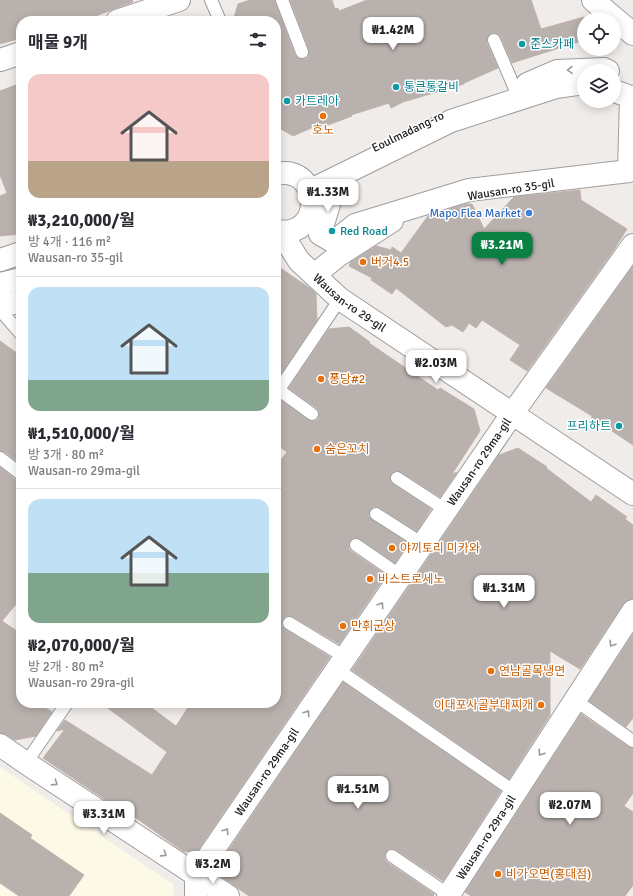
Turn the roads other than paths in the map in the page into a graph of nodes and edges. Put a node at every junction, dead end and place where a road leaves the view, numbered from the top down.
1 (180, 0) edge
2 (211, 0) edge
3 (282, 0) edge
4 (593, 0) edge
5 (132, 16) edge
6 (218, 16) edge
7 (633, 34) edge
8 (494, 40) dead end
9 (302, 52) dead end
10 (16, 55) edge
11 (0, 60) edge
12 (577, 70) edge
13 (625, 83) edge
14 (577, 84) edge
15 (515, 89) junction
16 (281, 174) edge
17 (633, 179) edge
18 (305, 183) junction
19 (281, 232) edge
20 (281, 235) edge
21 (633, 245) edge
22 (16, 255) edge
23 (0, 260) edge
24 (314, 275) junction
25 (16, 280) edge
26 (0, 284) edge
27 (340, 299) junction
28 (16, 302) edge
29 (0, 304) edge
30 (0, 310) edge
31 (16, 328) edge
32 (281, 386) edge
33 (281, 395) edge
34 (312, 414) dead end
35 (512, 414) junction
36 (0, 458) edge
37 (16, 470) edge
38 (397, 478) dead end
39 (633, 494) edge
40 (446, 510) junction
41 (376, 514) dead end
42 (422, 544) junction
43 (356, 545) dead end
44 (401, 576) junction
45 (633, 611) edge
46 (290, 623) dead end
47 (341, 663) junction
48 (575, 700) junction
49 (64, 708) edge
50 (633, 741) edge
51 (0, 745) edge
52 (26, 763) junction
53 (515, 792) junction
54 (392, 856) dead end
55 (196, 886) edge
56 (449, 895) edge
57 (228, 896) edge

1 - 5 street
2 - 6 lane
3 - 9 lane
4 - 7 street
8 - 15 lane
10 - 11 street
12 -> 15 street, Eoulmadang-ro
13 - 14 street
15 - 18 street, Eoulmadang-ro
16 - 18 street
17 - 24 street, Wausan-ro 35-gil
18 - 19 street
20 - 24 street, Wausan-ro 29-gil
21 - 35 street
22 - 23 street
24 - 27 street, Wausan-ro 29-gil
25 - 26 street
27 - 32 lane
27 - 35 street, Wausan-ro 29-gil
28 - 29 street
30 - 31 lane
33 - 34 lane
35 - 39 street, Wausan-ro 29-gil
35 - 40 street, Wausan-ro 29ma-gil
36 - 37 lane
38 - 40 lane, Wausan-ro 29ma-gil
40 - 42 street, Wausan-ro 29ma-gil
41 - 42 lane
42 - 44 street, Wausan-ro 29ma-gil
43 - 44 lane
47 -> 44 street, Wausan-ro 29ma-gil
45 -> 48 street, Wausan-ro 29ra-gil
46 - 47 lane
47 - 53 lane
55 -> 47 street, Wausan-ro 29ma-gil
48 - 50 lane
48 -> 53 street, Wausan-ro 29ra-gil
49 - 52 lane
51 - 52 street
52 -> 55 street
53 - 56 street, Wausan-ro 29ra-gil
54 - 56 lane, Wausan-ro 29ra-gil
55 - 57 street

